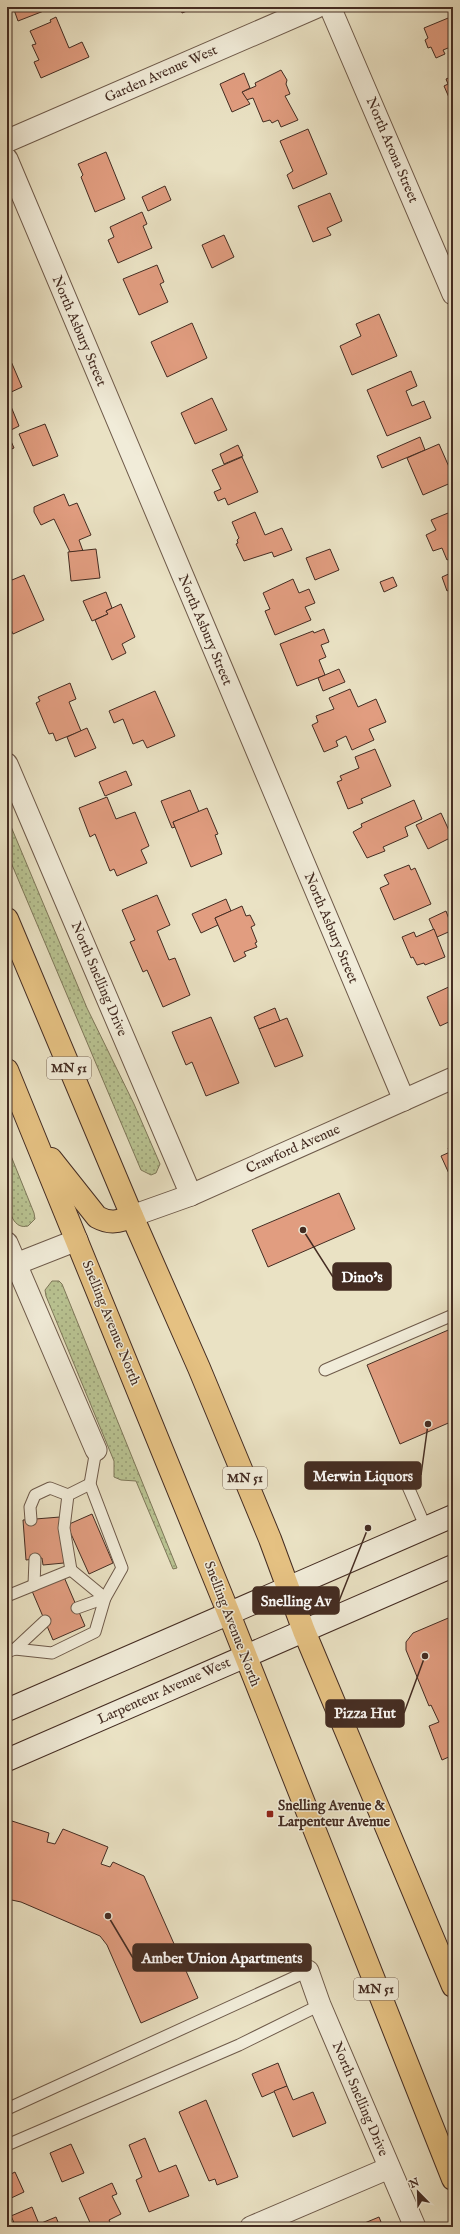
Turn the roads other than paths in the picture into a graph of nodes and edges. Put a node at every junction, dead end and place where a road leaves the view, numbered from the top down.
1 (316, 7) edge
2 (330, 7) edge
3 (7, 141) edge
4 (7, 159) edge
5 (453, 294) edge
6 (7, 764) edge
7 (7, 919) edge
8 (7, 1070) edge
9 (453, 1078) edge
10 (404, 1100) junction
11 (39, 1147) junction
12 (191, 1195) junction
13 (132, 1216) junction
14 (77, 1240) junction
15 (7, 1243) edge
16 (16, 1264) junction
17 (453, 1315) edge
18 (326, 1370) dead end
19 (96, 1450) joint
20 (406, 1482) dead end
21 (90, 1484) junction
22 (68, 1495) junction
23 (453, 1516) edge
24 (31, 1520) dead end
25 (426, 1528) junction
26 (35, 1559) dead end
27 (453, 1566) edge
28 (71, 1570) junction
29 (34, 1585) junction
30 (289, 1588) junction
31 (7, 1596) edge
32 (105, 1598) junction
33 (77, 1608) dead end
34 (229, 1614) junction
35 (45, 1621) dead end
36 (304, 1631) junction
37 (11, 1651) edge
38 (244, 1656) junction
39 (7, 1710) edge
40 (7, 1760) edge
41 (308, 1971) joint
42 (453, 1986) edge
43 (320, 2005) junction
44 (7, 2109) edge
45 (7, 2145) edge
46 (389, 2168) junction
47 (453, 2179) edge
48 (251, 2227) edge
49 (415, 2227) edge

1 - 3 main road, Garden Avenue West
2 - 5 street, North Arona Street
4 - 10 street, North Asbury Street
6 - 12 street, North Snelling Drive
7 - 13 main road, MN 51
8 - 11 main road, Snelling Avenue North / MN 51
9 - 10 street, Crawford Avenue
10 - 12 street, Crawford Avenue
11 - 13 main road
11 - 14 main road, Snelling Avenue North / MN 51
12 - 13 street, Crawford Avenue
13 - 30 main road, MN 51
14 - 16 street
14 - 34 main road, Snelling Avenue North / MN 51
15 - 16 street
16 - 19 street
17 - 18 lane
19 - 21 lane
20 - 25 lane
21 - 22 lane
21 - 32 lane
22 - 24 lane
22 - 28 lane
23 - 25 main road
25 - 30 main road
26 - 29 lane
27 - 36 main road, Larpenteur Avenue West
28 - 29 lane
28 - 32 lane
29 - 31 lane
30 - 34 main road
30 - 36 main road, MN 51
32 - 33 lane
32 - 37 lane
34 - 38 main road, Snelling Avenue North / MN 51
34 - 39 main road
35 - 37 lane
36 - 38 main road, Larpenteur Avenue West
36 - 42 main road, MN 51
38 - 40 main road, Larpenteur Avenue West
38 - 47 main road, Snelling Avenue North / MN 51
41 - 43 street, North Snelling Drive
41 - 44 lane
43 - 45 lane
43 - 46 street, North Snelling Drive
46 - 48 street
46 - 49 street, North Snelling Drive

